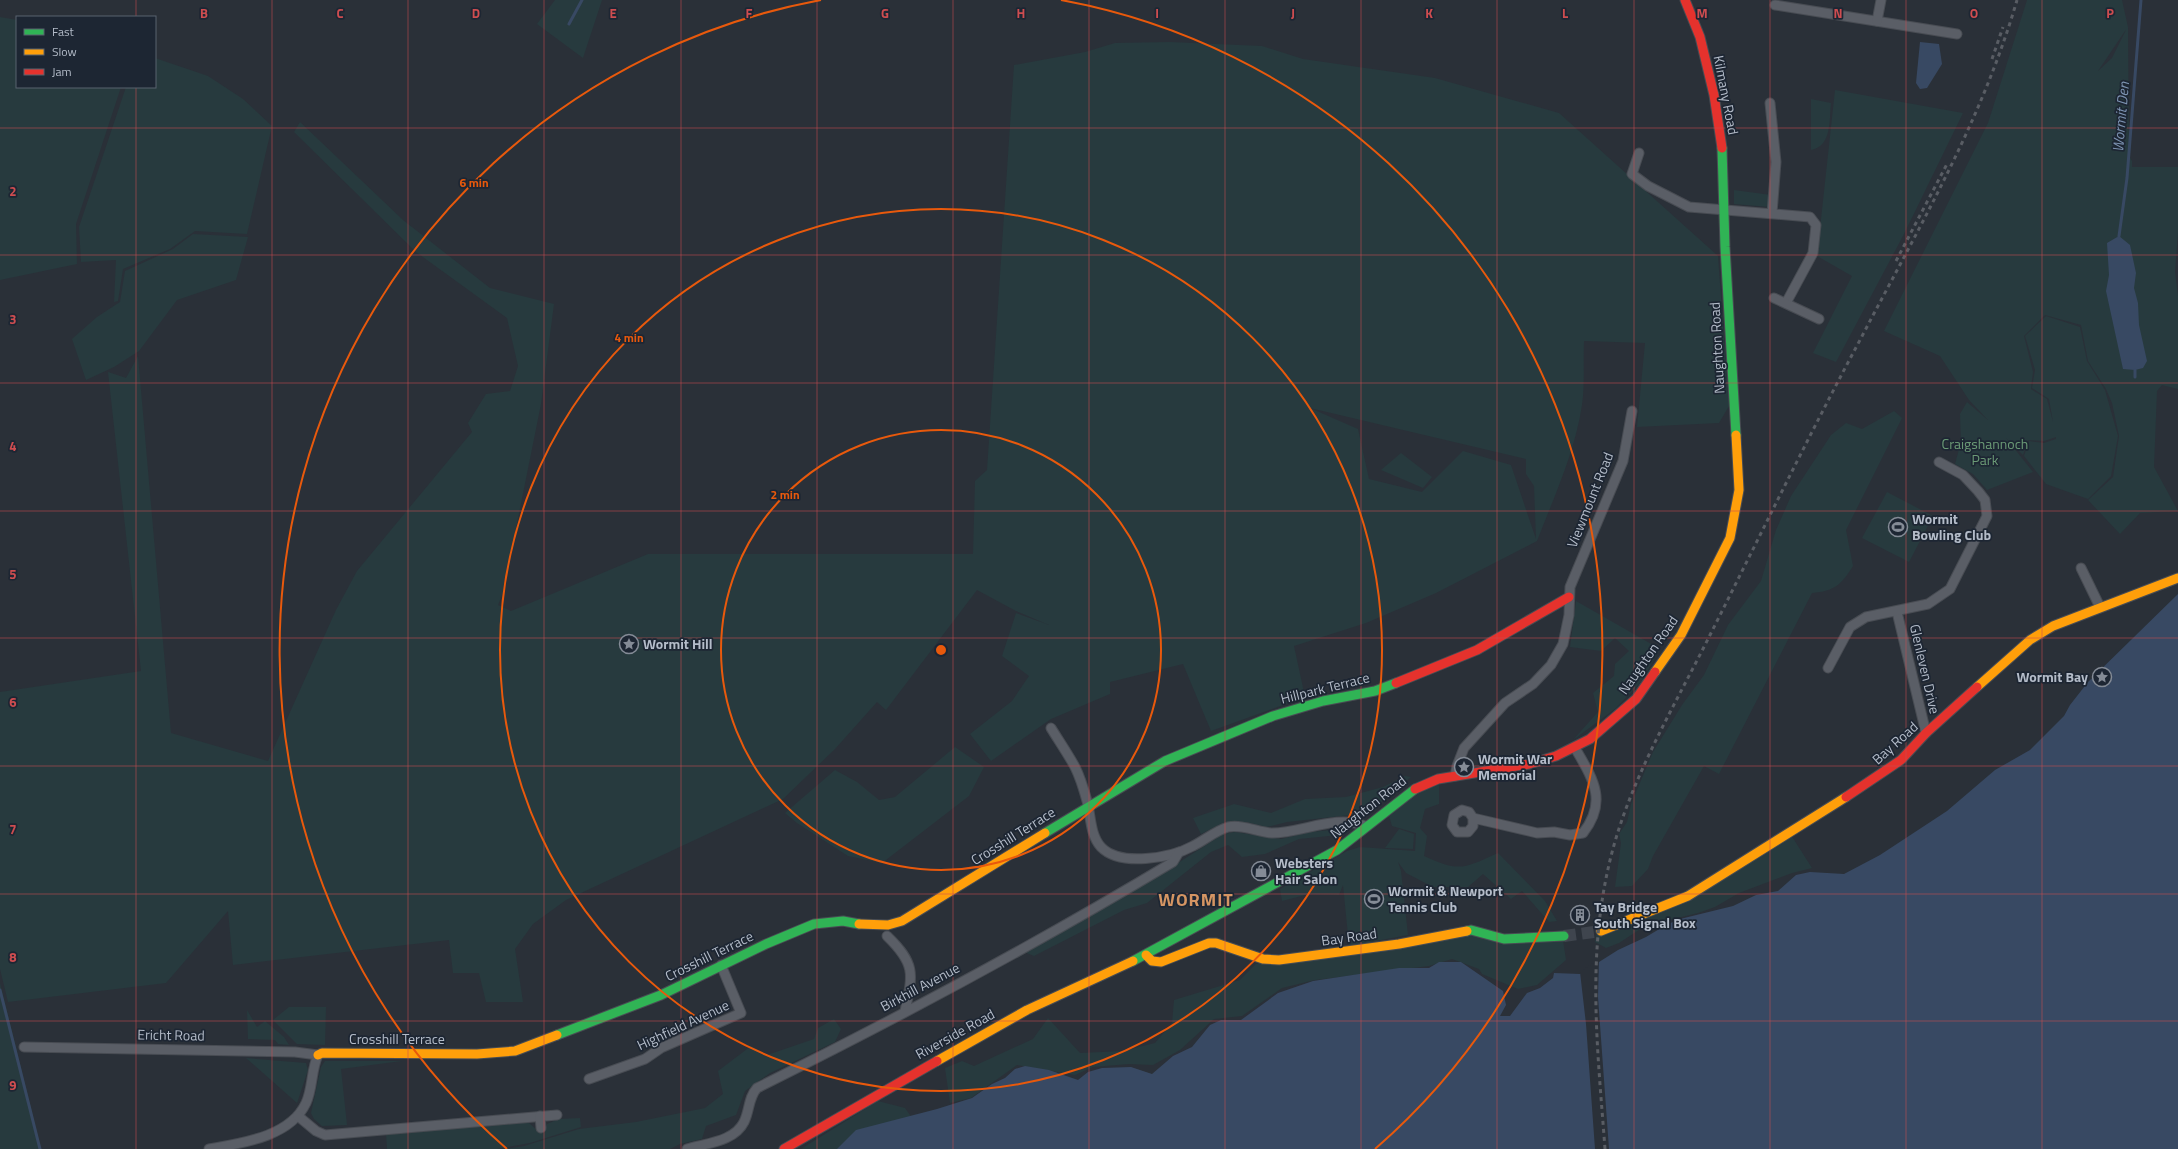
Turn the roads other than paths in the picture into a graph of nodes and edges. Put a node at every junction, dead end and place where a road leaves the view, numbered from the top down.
1 (1685, 0) edge
2 (1881, 0) edge
3 (1775, 5) dead end
4 (1877, 21) junction
5 (1957, 34) dead end
6 (1770, 103) dead end
7 (1639, 153) dead end
8 (1724, 199) joint
9 (1724, 210) junction
10 (1772, 213) junction
11 (1774, 298) dead end
12 (1786, 304) junction
13 (1820, 319) dead end
14 (1632, 411) dead end
15 (1939, 462) dead end
16 (2081, 568) dead end
17 (2178, 578) edge
18 (1569, 597) junction
19 (2100, 607) junction
20 (1897, 612) junction
21 (1828, 668) dead end
22 (1051, 728) dead end
23 (1926, 733) junction
24 (1575, 748) junction
25 (1455, 776) junction
26 (1088, 808) junction
27 (1473, 818) dead end
28 (1365, 826) junction
29 (1179, 852) junction
30 (1601, 931) tunnel mouth
31 (887, 936) dead end
32 (1564, 936) tunnel mouth
33 (1146, 955) junction
34 (721, 965) junction
35 (905, 1011) junction
36 (24, 1047) dead end
37 (318, 1055) junction
38 (589, 1079) dead end
39 (557, 1115) dead end
40 (298, 1116) junction
41 (540, 1116) junction
42 (541, 1128) dead end
43 (209, 1149) edge
44 (687, 1149) edge
45 (784, 1149) edge

1 - 8 street, Kilmany Road
2 - 4 street
3 - 4 street
4 - 5 street
6 - 10 street
7 - 9 street
8 - 9 street, Naughton Road
9 - 10 street
9 - 24 street, Naughton Road
10 - 12 street
11 - 12 street
12 - 13 street
14 - 18 street, Viewmount Road
15 - 20 street
16 - 19 street
17 - 19 street, Bay Road
18 - 25 street, Viewmount Road
18 - 26 street, Hillpark Terrace
19 - 23 street, Bay Road
20 - 21 street
20 - 23 street, Glenleven Drive
22 - 26 street
23 - 30 street, Bay Road
24 - 25 street, Naughton Road
24 - 27 street
25 - 28 street, Naughton Road
26 - 29 street
26 - 34 street, Crosshill Terrace
28 - 29 street
28 - 33 street, Naughton Road
29 - 35 street, Birkhill Avenue
31 - 35 street
32 - 33 street, Bay Road
33 - 45 street, Riverside Road
34 - 37 street, Crosshill Terrace
34 - 38 street, Highfield Avenue
35 - 44 street, Birkhill Avenue
36 - 37 street, Ericht Road
37 - 40 street
39 - 41 street
40 - 41 street
40 - 43 street
41 - 42 street

